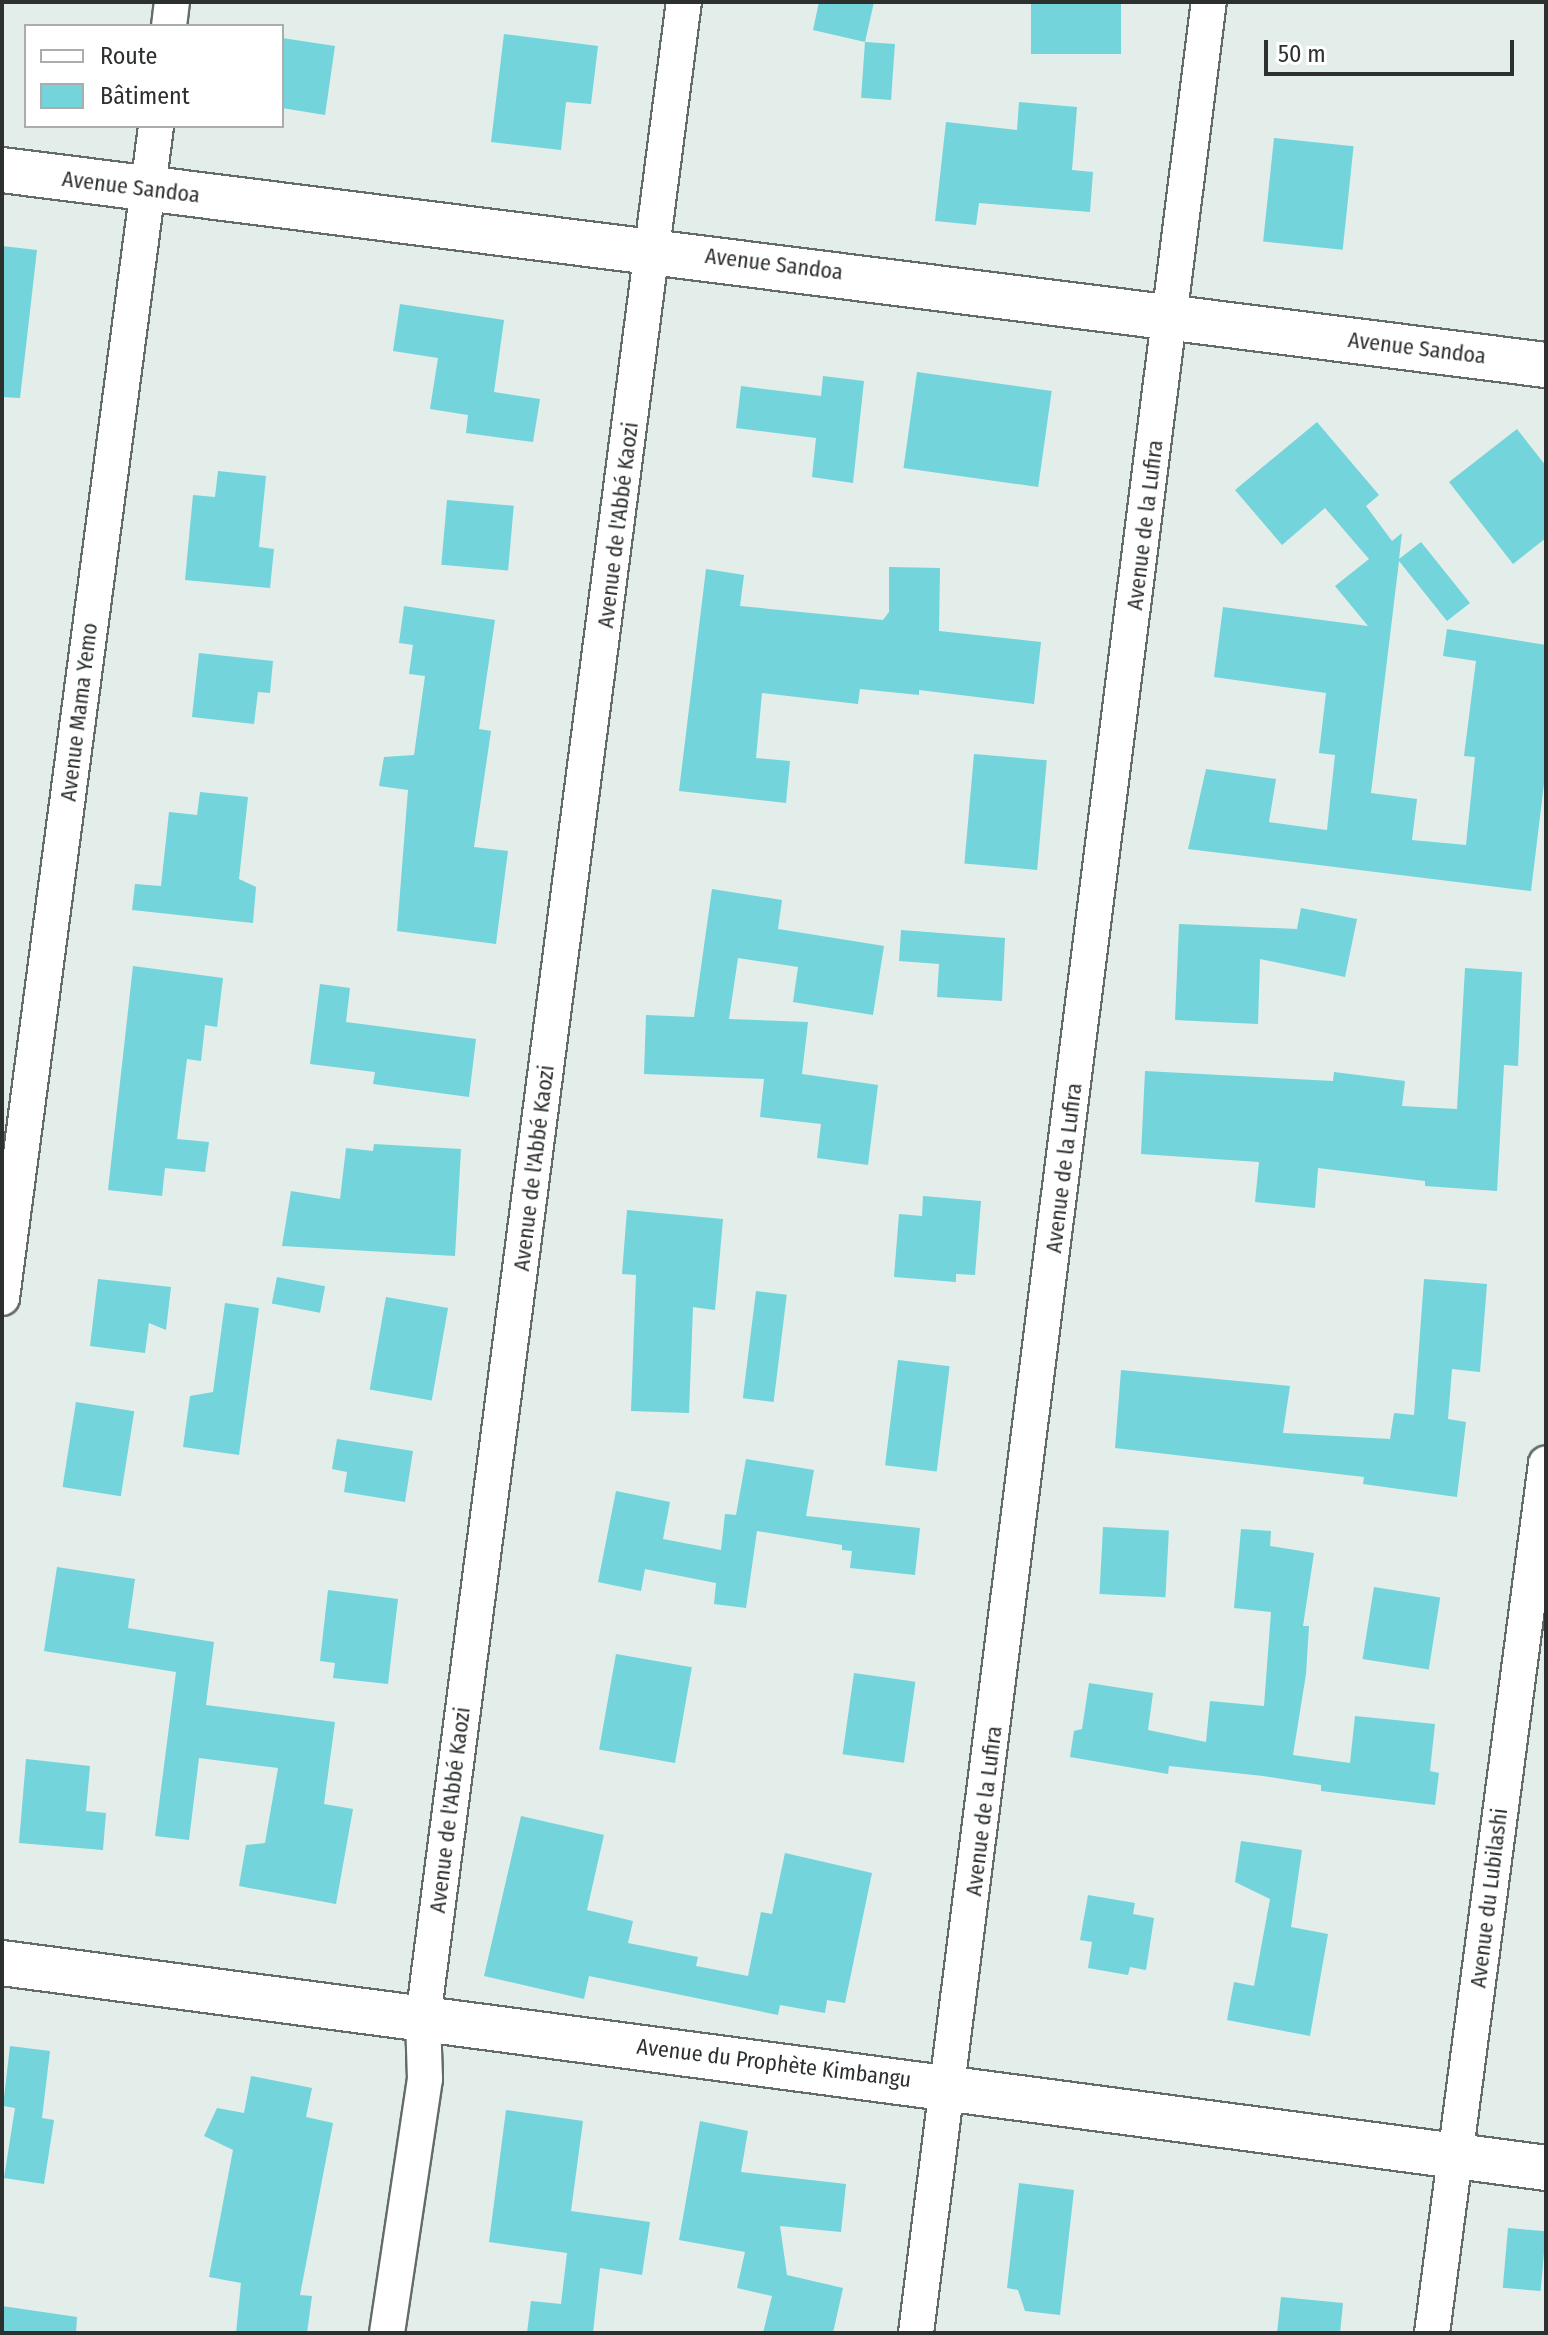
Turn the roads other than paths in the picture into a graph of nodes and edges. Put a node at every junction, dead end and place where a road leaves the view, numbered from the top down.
1 (172, 2) edge
2 (684, 2) edge
3 (1209, 2) edge
4 (169, 24) edge
5 (156, 128) edge
6 (2, 170) edge
7 (148, 189) junction
8 (654, 249) junction
9 (1171, 316) junction
10 (1546, 365) edge
11 (2, 1298) edge
12 (1546, 1463) edge
13 (2, 1963) edge
14 (423, 2019) junction
15 (949, 2085) junction
16 (1456, 2156) junction
17 (1546, 2168) edge
18 (387, 2333) edge
19 (916, 2333) edge
20 (1432, 2333) edge

1 - 4 street
2 - 8 street, Avenue de l'Abbé Kaozi
3 - 9 street, Avenue de la Lufira
5 - 7 street, Avenue Mama Yemo
6 - 7 street, Avenue Sandoa
7 - 8 street, Avenue Sandoa
7 - 11 street, Avenue Mama Yemo
8 - 9 street, Avenue Sandoa
8 - 14 street, Avenue de l'Abbé Kaozi
9 - 10 street, Avenue Sandoa
9 - 15 street, Avenue de la Lufira
12 - 16 street, Avenue du Lubilashi
13 - 14 street, Avenue du Prophète Kimbangu
14 - 15 street, Avenue du Prophète Kimbangu
14 - 18 street, Avenue de l'Abbé Kaozi
15 - 16 street, Avenue du Prophète Kimbangu
15 - 19 street, Avenue de la Lufira
16 - 17 street, Avenue du Prophète Kimbangu
16 - 20 street, Avenue du Lubilashi

